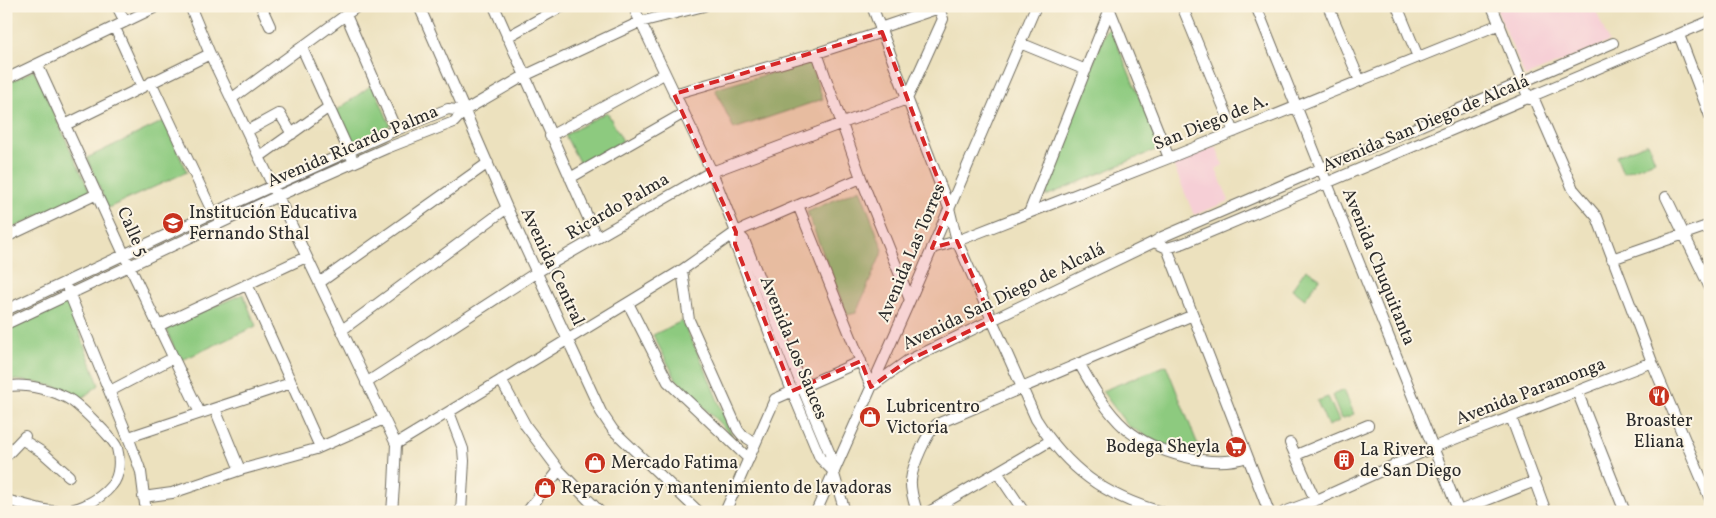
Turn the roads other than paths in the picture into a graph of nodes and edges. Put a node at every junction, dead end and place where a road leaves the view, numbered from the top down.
1 (117, 6) edge
2 (158, 6) edge
3 (190, 6) edge
4 (261, 6) edge
5 (358, 6) edge
6 (419, 6) edge
7 (494, 6) edge
8 (563, 6) edge
9 (633, 6) edge
10 (704, 6) edge
11 (872, 6) edge
12 (1036, 6) edge
13 (1182, 6) edge
14 (1256, 6) edge
15 (1328, 6) edge
16 (1397, 6) edge
17 (1492, 6) edge
18 (938, 7) edge
19 (1111, 8) edge
20 (346, 15) junction
21 (1710, 21) edge
22 (125, 22) junction
23 (640, 22) junction
24 (1500, 24) junction
25 (270, 26) dead end
26 (115, 28) junction
27 (881, 30) junction
28 (1678, 35) junction
29 (506, 37) junction
30 (1020, 43) junction
31 (1613, 43) dead end
32 (302, 48) junction
33 (817, 53) junction
34 (210, 54) junction
35 (1418, 57) junction
36 (1567, 63) junction
37 (37, 64) junction
38 (1086, 70) junction
39 (664, 74) junction
40 (524, 76) junction
41 (6, 79) edge
42 (1574, 79) junction
43 (1360, 81) junction
44 (1522, 83) junction
45 (147, 85) junction
46 (674, 94) junction
47 (1706, 97) edge
48 (1531, 98) junction
49 (231, 99) junction
50 (907, 99) junction
51 (1297, 106) junction
52 (329, 107) junction
53 (464, 111) junction
54 (684, 113) junction
55 (1710, 116) edge
56 (842, 123) junction
57 (65, 125) junction
58 (396, 130) junction
59 (247, 131) junction
60 (1234, 132) junction
61 (292, 134) junction
62 (550, 136) junction
63 (349, 152) junction
64 (259, 157) junction
65 (1169, 158) junction
66 (354, 162) junction
67 (488, 163) junction
68 (1321, 169) junction
69 (712, 172) junction
70 (570, 178) junction
71 (861, 178) junction
72 (1327, 183) junction
73 (273, 186) junction
74 (97, 194) junction
75 (278, 196) junction
76 (1666, 196) dead end
77 (798, 205) junction
78 (507, 208) junction
79 (949, 208) junction
80 (213, 213) junction
81 (1028, 213) junction
82 (1710, 225) edge
83 (736, 232) junction
84 (1684, 234) junction
85 (6, 237) edge
86 (597, 238) junction
87 (957, 241) junction
88 (1154, 242) junction
89 (932, 248) junction
90 (1167, 248) junction
91 (125, 255) junction
92 (306, 257) junction
93 (1612, 259) junction
94 (129, 265) junction
95 (682, 270) junction
96 (538, 272) junction
97 (64, 283) junction
98 (319, 283) junction
99 (247, 284) junction
100 (1710, 288) edge
101 (70, 294) junction
102 (910, 300) junction
103 (628, 303) junction
104 (6, 310) edge
105 (1192, 316) junction
106 (992, 320) junction
107 (6, 324) edge
108 (158, 326) junction
109 (342, 330) junction
110 (568, 339) junction
111 (173, 358) junction
112 (861, 361) junction
113 (1652, 362) junction
114 (1079, 363) junction
115 (501, 380) junction
116 (291, 382) junction
117 (366, 383) junction
118 (6, 387) edge
119 (802, 387) junction
120 (871, 387) junction
121 (1021, 387) junction
122 (110, 391) junction
123 (792, 391) junction
124 (1577, 391) junction
125 (214, 409) junction
126 (449, 412) junction
127 (200, 413) junction
128 (1510, 417) junction
129 (384, 419) junction
130 (1368, 425) dead end
131 (128, 437) junction
132 (1050, 441) junction
133 (755, 443) junction
134 (1290, 443) dead end
135 (396, 444) junction
136 (320, 447) junction
137 (1434, 447) junction
138 (1296, 455) junction
139 (6, 456) edge
140 (1248, 456) junction
141 (748, 459) junction
142 (240, 470) junction
143 (559, 470) junction
144 (832, 471) junction
145 (996, 472) junction
146 (69, 476) dead end
147 (1535, 482) junction
148 (143, 497) junction
149 (1710, 499) edge
150 (1315, 500) junction
151 (6, 502) edge
152 (52, 511) edge
153 (1022, 511) edge
154 (1459, 511) edge
155 (146, 512) edge
156 (392, 512) edge
157 (461, 512) edge
158 (528, 512) edge
159 (600, 512) edge
160 (699, 512) edge
161 (725, 512) edge
162 (816, 512) edge
163 (845, 512) edge
164 (917, 512) edge
165 (929, 512) edge
166 (1162, 512) edge
167 (1269, 512) edge
168 (1284, 512) edge
169 (1546, 512) edge
170 (1625, 512) edge

1 - 22 street
2 - 22 street
3 - 34 street
4 - 25 street
5 - 20 street
6 - 53 street, Avenida Central
7 - 29 street
8 - 29 street
9 - 23 street, Avenida Los Sauces
10 - 23 street, Avenida Ricardo Palma
11 - 27 street
12 - 30 street, Avenida Las Torres
13 - 60 street
14 - 51 street, Avenida Chuquitanta
15 - 43 street
16 - 35 street
17 - 24 street
18 - 27 street
18 - 50 street
19 - 38 street
19 - 65 street
20 - 32 street
20 - 58 street
21 - 28 street, Avenida San Diego de Alcalá
22 - 26 street
23 - 39 street, Avenida Los Sauces
23 - 40 street, Avenida Ricardo Palma
24 - 35 street, San Diego de A.
24 - 44 street
26 - 37 street
26 - 45 street
27 - 33 street
27 - 50 street
28 - 42 street, Avenida San Diego de Alcalá
28 - 47 street
29 - 40 street
30 - 38 street
30 - 79 street, Avenida Las Torres
31 - 36 street, Avenida San Diego de Alcalá
32 - 49 street
32 - 52 street
33 - 46 street
33 - 56 street
34 - 45 street
34 - 49 street
35 - 43 street, San Diego de A.
36 - 42 street
36 - 44 street, Avenida San Diego de Alcalá
37 - 41 street
37 - 57 street, Calle 5
38 - 81 street
39 - 46 street, Avenida Los Sauces
39 - 62 street
40 - 53 street, Avenida Ricardo Palma
40 - 62 street
42 - 48 street, Avenida San Diego de Alcalá
43 - 51 street, San Diego de A.
44 - 48 street
44 - 68 street, Avenida San Diego de Alcalá
45 - 57 street
45 - 80 street
46 - 54 street, Avenida Los Sauces
47 - 55 street
48 - 72 street, Avenida San Diego de Alcalá
48 - 93 street
49 - 59 street
50 - 56 street, Ricardo Palma
50 - 79 street
51 - 60 street, San Diego de A.
51 - 68 street, Avenida Chuquitanta
52 - 61 street
52 - 63 street
53 - 58 street, Avenida Ricardo Palma
53 - 66 street, Avenida Ricardo Palma
53 - 67 street, Avenida Central
54 - 69 street, Avenida Los Sauces
54 - 70 street
56 - 69 street, Ricardo Palma
56 - 71 street
57 - 74 street, Calle 5
58 - 63 street, Avenida Ricardo Palma
59 - 61 street
59 - 64 street
60 - 65 street, San Diego de A.
61 - 64 street
62 - 70 street
63 - 66 street
63 - 73 street, Avenida Ricardo Palma
64 - 73 street
65 - 81 street, San Diego de A.
66 - 75 street, Avenida Ricardo Palma
67 - 78 street, Avenida Central
67 - 98 street
68 - 72 street, Avenida Chuquitanta
68 - 88 street, Avenida San Diego de Alcalá
69 - 83 street, Avenida Los Sauces
69 - 86 street, Ricardo Palma
70 - 86 street
71 - 77 street
71 - 102 street
72 - 90 street, Avenida San Diego de Alcalá
72 - 137 street, Avenida Chuquitanta
73 - 75 street
73 - 80 street, Avenida Ricardo Palma
74 - 85 street
74 - 91 street, Calle 5
75 - 92 street
75 - 94 street, Avenida Ricardo Palma
76 - 84 street
77 - 83 street
77 - 112 street
78 - 96 street, Avenida Central
78 - 109 street
79 - 87 street
79 - 89 street, Avenida Las Torres
80 - 91 street, Avenida Ricardo Palma
81 - 87 street, San Diego de A.
82 - 84 street
83 - 95 street
83 - 119 street, Avenida Los Sauces
83 - 123 street, Avenida Los Sauces
84 - 93 street
84 - 100 street
86 - 96 street, Ricardo Palma
87 - 89 street, San Diego de A.
87 - 106 street
88 - 90 street
88 - 106 street, Avenida San Diego de Alcalá
89 - 102 street, Avenida Las Torres
90 - 105 street
91 - 94 street, Calle 5
91 - 97 street, Avenida Ricardo Palma
92 - 98 street
92 - 99 street
93 - 113 street
94 - 101 street, Avenida Ricardo Palma
94 - 108 street, Calle 5
95 - 103 street
95 - 133 street
96 - 110 street, Avenida Central
96 - 117 street, Ricardo Palma
97 - 101 street
97 - 104 street, Avenida Ricardo Palma
98 - 109 street
99 - 108 street
99 - 116 street
101 - 107 street, Avenida Ricardo Palma
101 - 122 street
102 - 120 street, Avenida Las Torres
103 - 110 street
103 - 141 street
105 - 114 street
105 - 140 street
106 - 120 street, Avenida San Diego de Alcalá
106 - 121 street
108 - 111 street, Calle 5
109 - 117 street
110 - 115 street
110 - 160 street, Avenida Central
111 - 122 street
111 - 127 street, Calle 5
112 - 119 street
112 - 120 street
113 - 124 street, Avenida Paramonga
113 - 149 street
114 - 121 street
114 - 140 street
115 - 126 street
115 - 143 street
116 - 125 street
116 - 136 street
117 - 129 street
118 - 152 street
119 - 123 street
119 - 144 street, Avenida Los Sauces
120 - 144 street, Avenida Las Torres
121 - 132 street
121 - 164 street
122 - 131 street
123 - 133 street
123 - 144 street, Avenida Los Sauces
124 - 128 street, Avenida Paramonga
124 - 170 street
125 - 127 street
125 - 142 street
126 - 135 street
126 - 157 street
127 - 131 street
128 - 137 street, Avenida Paramonga
128 - 147 street
129 - 135 street
129 - 136 street
130 - 138 street
131 - 148 street
132 - 145 street
132 - 166 street
133 - 141 street
134 - 138 street
135 - 156 street
136 - 142 street
137 - 150 street, Avenida Paramonga
137 - 154 street, Avenida Chuquitanta
138 - 150 street
139 - 146 street
140 - 167 street
141 - 161 street
142 - 148 street
143 - 158 street
143 - 159 street
144 - 162 street, Avenida Las Torres
144 - 163 street, Avenida Los Sauces
145 - 153 street
145 - 165 street
147 - 154 street
147 - 169 street
148 - 155 street
150 - 168 street, Avenida Paramonga
151 - 152 street

